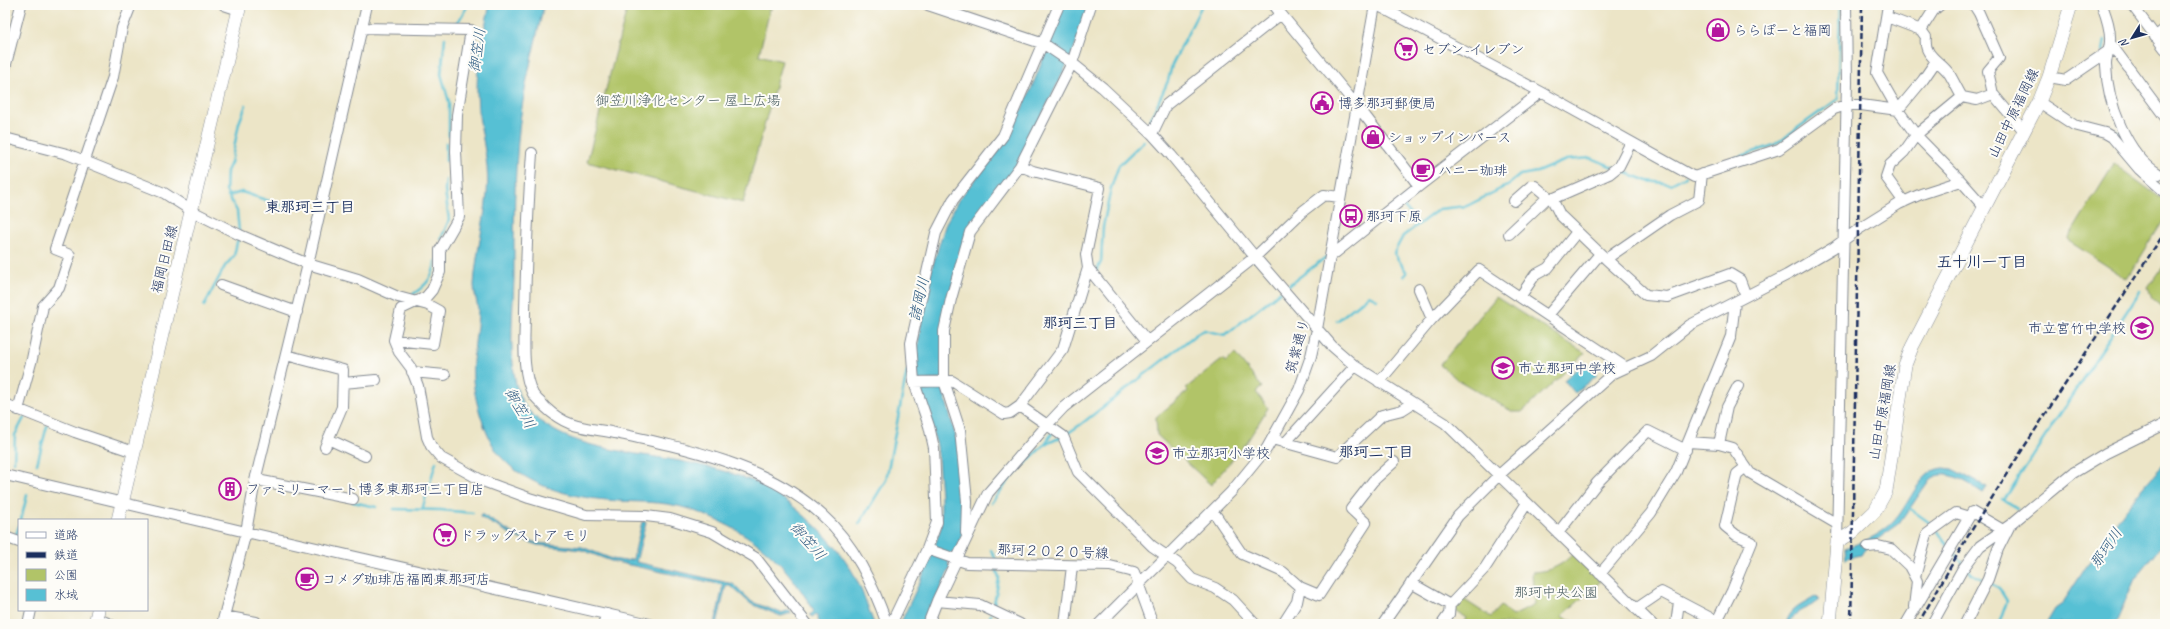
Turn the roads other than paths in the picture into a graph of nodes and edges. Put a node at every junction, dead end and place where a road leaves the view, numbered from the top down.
1 (21, 5) edge
2 (130, 5) edge
3 (224, 5) edge
4 (367, 5) edge
5 (928, 5) edge
6 (1059, 5) edge
7 (1091, 5) edge
8 (1274, 5) edge
9 (1376, 5) edge
10 (1846, 5) edge
11 (1888, 5) edge
12 (1940, 5) edge
13 (1974, 5) edge
14 (2070, 5) edge
15 (2102, 5) edge
16 (2132, 5) edge
17 (240, 7) edge
18 (1281, 14) junction
19 (1887, 17) junction
20 (362, 28) junction
21 (2165, 29) edge
22 (1921, 30) junction
23 (2155, 36) junction
24 (1044, 44) junction
25 (2165, 49) edge
26 (2105, 52) junction
27 (1936, 61) junction
28 (1072, 63) junction
29 (5, 68) edge
30 (2049, 77) junction
31 (1541, 92) junction
32 (1993, 94) junction
33 (1962, 98) junction
34 (2039, 102) junction
35 (1846, 105) junction
36 (1357, 107) junction
37 (1898, 110) junction
38 (2165, 117) edge
39 (2024, 131) junction
40 (1152, 134) junction
41 (1916, 135) junction
42 (5, 138) edge
43 (1631, 142) junction
44 (532, 153) dead end
45 (84, 161) junction
46 (1020, 166) junction
47 (1702, 174) junction
48 (2159, 175) edge
49 (1961, 181) junction
50 (1419, 186) junction
51 (2165, 192) edge
52 (1340, 197) junction
53 (1550, 198) junction
54 (1514, 201) dead end
55 (1904, 202) junction
56 (1984, 207) junction
57 (192, 211) junction
58 (1577, 232) junction
59 (1509, 234) dead end
60 (1844, 240) junction
61 (1255, 257) junction
62 (1330, 257) junction
63 (1603, 257) junction
64 (308, 264) junction
65 (1088, 268) junction
66 (221, 285) dead end
67 (1419, 289) dead end
68 (1746, 296) junction
69 (1520, 297) junction
70 (414, 302) junction
71 (1735, 302) junction
72 (296, 312) junction
73 (1548, 315) junction
74 (1432, 319) junction
75 (1317, 329) junction
76 (394, 340) junction
77 (1147, 341) junction
78 (286, 355) junction
79 (1356, 366) junction
80 (1625, 367) junction
81 (412, 372) junction
82 (445, 375) dead end
83 (376, 380) dead end
84 (944, 380) junction
85 (914, 382) junction
86 (1379, 382) junction
87 (343, 383) junction
88 (1738, 386) dead end
89 (1413, 403) junction
90 (5, 404) edge
91 (1020, 406) junction
92 (18, 410) junction
93 (2165, 424) edge
94 (1047, 425) junction
95 (1272, 439) junction
96 (1285, 443) junction
97 (1718, 444) junction
98 (1687, 446) junction
99 (134, 452) junction
100 (365, 456) dead end
101 (1394, 462) dead end
102 (1746, 467) junction
103 (5, 474) edge
104 (1499, 475) junction
105 (256, 476) junction
106 (353, 499) dead end
107 (122, 503) junction
108 (1528, 503) junction
109 (1213, 511) junction
110 (1969, 517) junction
111 (118, 519) edge
112 (1838, 524) junction
113 (2006, 527) junction
114 (246, 532) junction
115 (1558, 533) junction
116 (5, 537) edge
117 (966, 538) junction
118 (18, 542) edge
119 (1837, 542) junction
120 (1868, 547) dead end
121 (929, 550) junction
122 (1167, 556) junction
123 (956, 560) junction
124 (1072, 566) junction
125 (1600, 574) junction
126 (1915, 577) junction
127 (1411, 583) junction
128 (1138, 584) junction
129 (1300, 587) junction
130 (937, 601) junction
131 (1679, 602) junction
132 (1450, 605) junction
133 (1636, 609) junction
134 (1913, 610) junction
135 (32, 611) edge
136 (96, 617) edge
137 (605, 619) edge
138 (223, 620) edge
139 (256, 622) dead end
140 (1720, 622) edge
141 (28, 624) edge
142 (110, 624) edge
143 (650, 624) edge
144 (807, 624) edge
145 (887, 624) edge
146 (892, 624) edge
147 (928, 624) edge
148 (1020, 624) edge
149 (1065, 624) edge
150 (1099, 624) edge
151 (1153, 624) edge
152 (1255, 624) edge
153 (1283, 624) edge
154 (1383, 624) edge
155 (1442, 624) edge
156 (1652, 624) edge
157 (1676, 624) edge
158 (1830, 624) edge
159 (1906, 624) edge
160 (1932, 624) edge
161 (1965, 624) edge

1 - 29 street
2 - 45 street
3 - 17 street
4 - 20 street
5 - 24 street
6 - 24 street
7 - 28 street
8 - 18 street
9 - 31 street
9 - 36 street, 筑紫通り
10 - 35 street
11 - 19 street
12 - 22 street
13 - 32 street
14 - 30 main road, 山田中原福岡線
15 - 26 street
16 - 23 street
17 - 57 main road, 福岡日田線
18 - 36 street
18 - 40 street
19 - 22 street
19 - 37 street
20 - 64 street
20 - 70 street
21 - 23 street
22 - 27 street
23 - 25 street
24 - 28 street
24 - 85 street
26 - 30 street
26 - 38 street
26 - 48 street
27 - 33 street
27 - 37 street
28 - 40 street
28 - 46 street
30 - 34 main road, 山田中原福岡線
31 - 43 street
31 - 50 street
32 - 33 street
32 - 39 street
33 - 41 street
34 - 39 main road, 山田中原福岡線
34 - 48 street
35 - 37 street
35 - 47 street
35 - 60 street
36 - 50 street
36 - 52 street, 筑紫通り
37 - 41 street
39 - 56 main road, 山田中原福岡線
40 - 61 street
41 - 49 street
41 - 55 street
42 - 45 street
43 - 47 street
43 - 53 street
44 - 145 street
45 - 57 street
45 - 92 street
46 - 65 street
46 - 84 street
47 - 63 street
48 - 51 street
49 - 55 street
49 - 56 street
50 - 62 street
52 - 61 street
52 - 62 street, 筑紫通り
53 - 54 street
53 - 58 street
53 - 59 street
55 - 60 street
56 - 119 main road, 山田中原福岡線
57 - 64 street
57 - 99 main road, 福岡日田線
58 - 63 street
58 - 69 street
60 - 68 street
60 - 112 street
61 - 75 street
61 - 77 street
62 - 75 street, 筑紫通り
63 - 68 street
63 - 73 street
64 - 70 street
64 - 72 street
65 - 77 street
65 - 91 street
66 - 72 street
67 - 74 street
68 - 71 street
69 - 73 street
69 - 74 street
70 - 76 street
70 - 76 street
71 - 80 street
71 - 98 street
72 - 78 street
73 - 80 street
74 - 86 street
75 - 79 street
75 - 95 street, 筑紫通り
76 - 81 street
77 - 94 street
78 - 87 street
78 - 105 street
79 - 86 street
79 - 96 street
80 - 104 street
81 - 82 street
81 - 144 street
83 - 87 street
84 - 85 street
84 - 91 street
84 - 117 street
85 - 121 street
86 - 89 street
87 - 100 street
88 - 97 street
89 - 96 street
89 - 104 street
90 - 92 street
91 - 94 street
92 - 99 street
93 - 113 street
94 - 117 street
94 - 122 street
95 - 96 street
95 - 109 street, 筑紫通り
97 - 98 street
97 - 102 street
98 - 115 street
98 - 125 street
99 - 107 main road, 福岡日田線
101 - 129 street
102 - 112 street
102 - 140 street
103 - 107 street
104 - 108 street
104 - 127 street
105 - 106 street
105 - 114 street
107 - 111 main road, 福岡日田線
107 - 114 street
108 - 115 street
108 - 132 street
109 - 122 street, 筑紫通り
109 - 129 street
110 - 113 street
110 - 126 street
110 - 134 street
112 - 119 street
113 - 160 street
113 - 161 street
114 - 137 street
114 - 138 street
115 - 125 street
116 - 118 street
117 - 123 street
119 - 158 main road
120 - 126 street
121 - 123 street, 那珂２０２０号線
121 - 146 street
122 - 128 street, 筑紫通り
122 - 152 street
123 - 124 street, 那珂２０２０号線
123 - 130 street
124 - 128 street, 那珂２０２０号線
124 - 149 street
125 - 133 street
126 - 134 street
127 - 132 street
127 - 154 street
128 - 150 street, 筑紫通り
128 - 151 street
129 - 153 street
130 - 147 street
130 - 148 street
131 - 133 street
131 - 140 street
131 - 157 street
132 - 155 street
133 - 156 street
134 - 159 street
135 - 141 street
136 - 142 street
137 - 143 street
138 - 139 street

